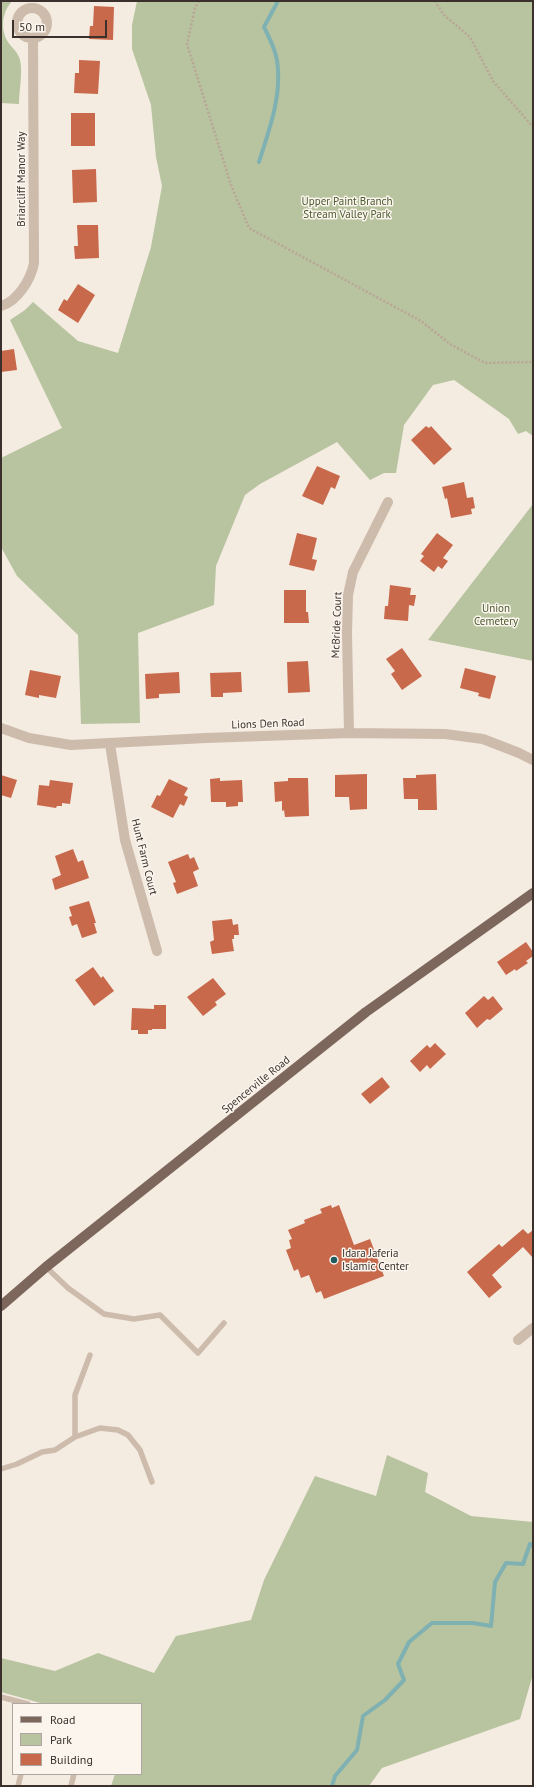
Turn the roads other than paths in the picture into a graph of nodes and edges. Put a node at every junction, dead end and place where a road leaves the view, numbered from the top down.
1 (33, 38) dead end
2 (1, 306) edge
3 (388, 502) dead end
4 (1, 728) edge
5 (348, 734) junction
6 (110, 744) junction
7 (533, 760) edge
8 (533, 893) edge
9 (157, 951) dead end
10 (46, 1268) junction
11 (1, 1306) edge
12 (224, 1323) dead end
13 (533, 1328) edge
14 (518, 1340) dead end
15 (90, 1355) dead end
16 (75, 1437) junction
17 (1, 1469) edge
18 (152, 1482) dead end
19 (1, 1697) edge
20 (24, 1703) edge
21 (21, 1775) edge
22 (74, 1775) edge
23 (18, 1786) edge
24 (71, 1786) edge

1 - 2 street, Briarcliff Manor Way
3 - 5 street, McBride Court
4 - 6 street, Lions Den Road
5 - 6 street, Lions Den Road
5 - 7 street, Lions Den Road
6 - 9 street, Hunt Farm Court
8 - 10 main road, Spencerville Road
10 - 11 main road, Spencerville Road
10 - 12 lane
13 - 14 street
15 - 16 lane
16 - 17 lane
16 - 18 lane
19 - 20 lane
21 - 23 lane
22 - 24 lane

